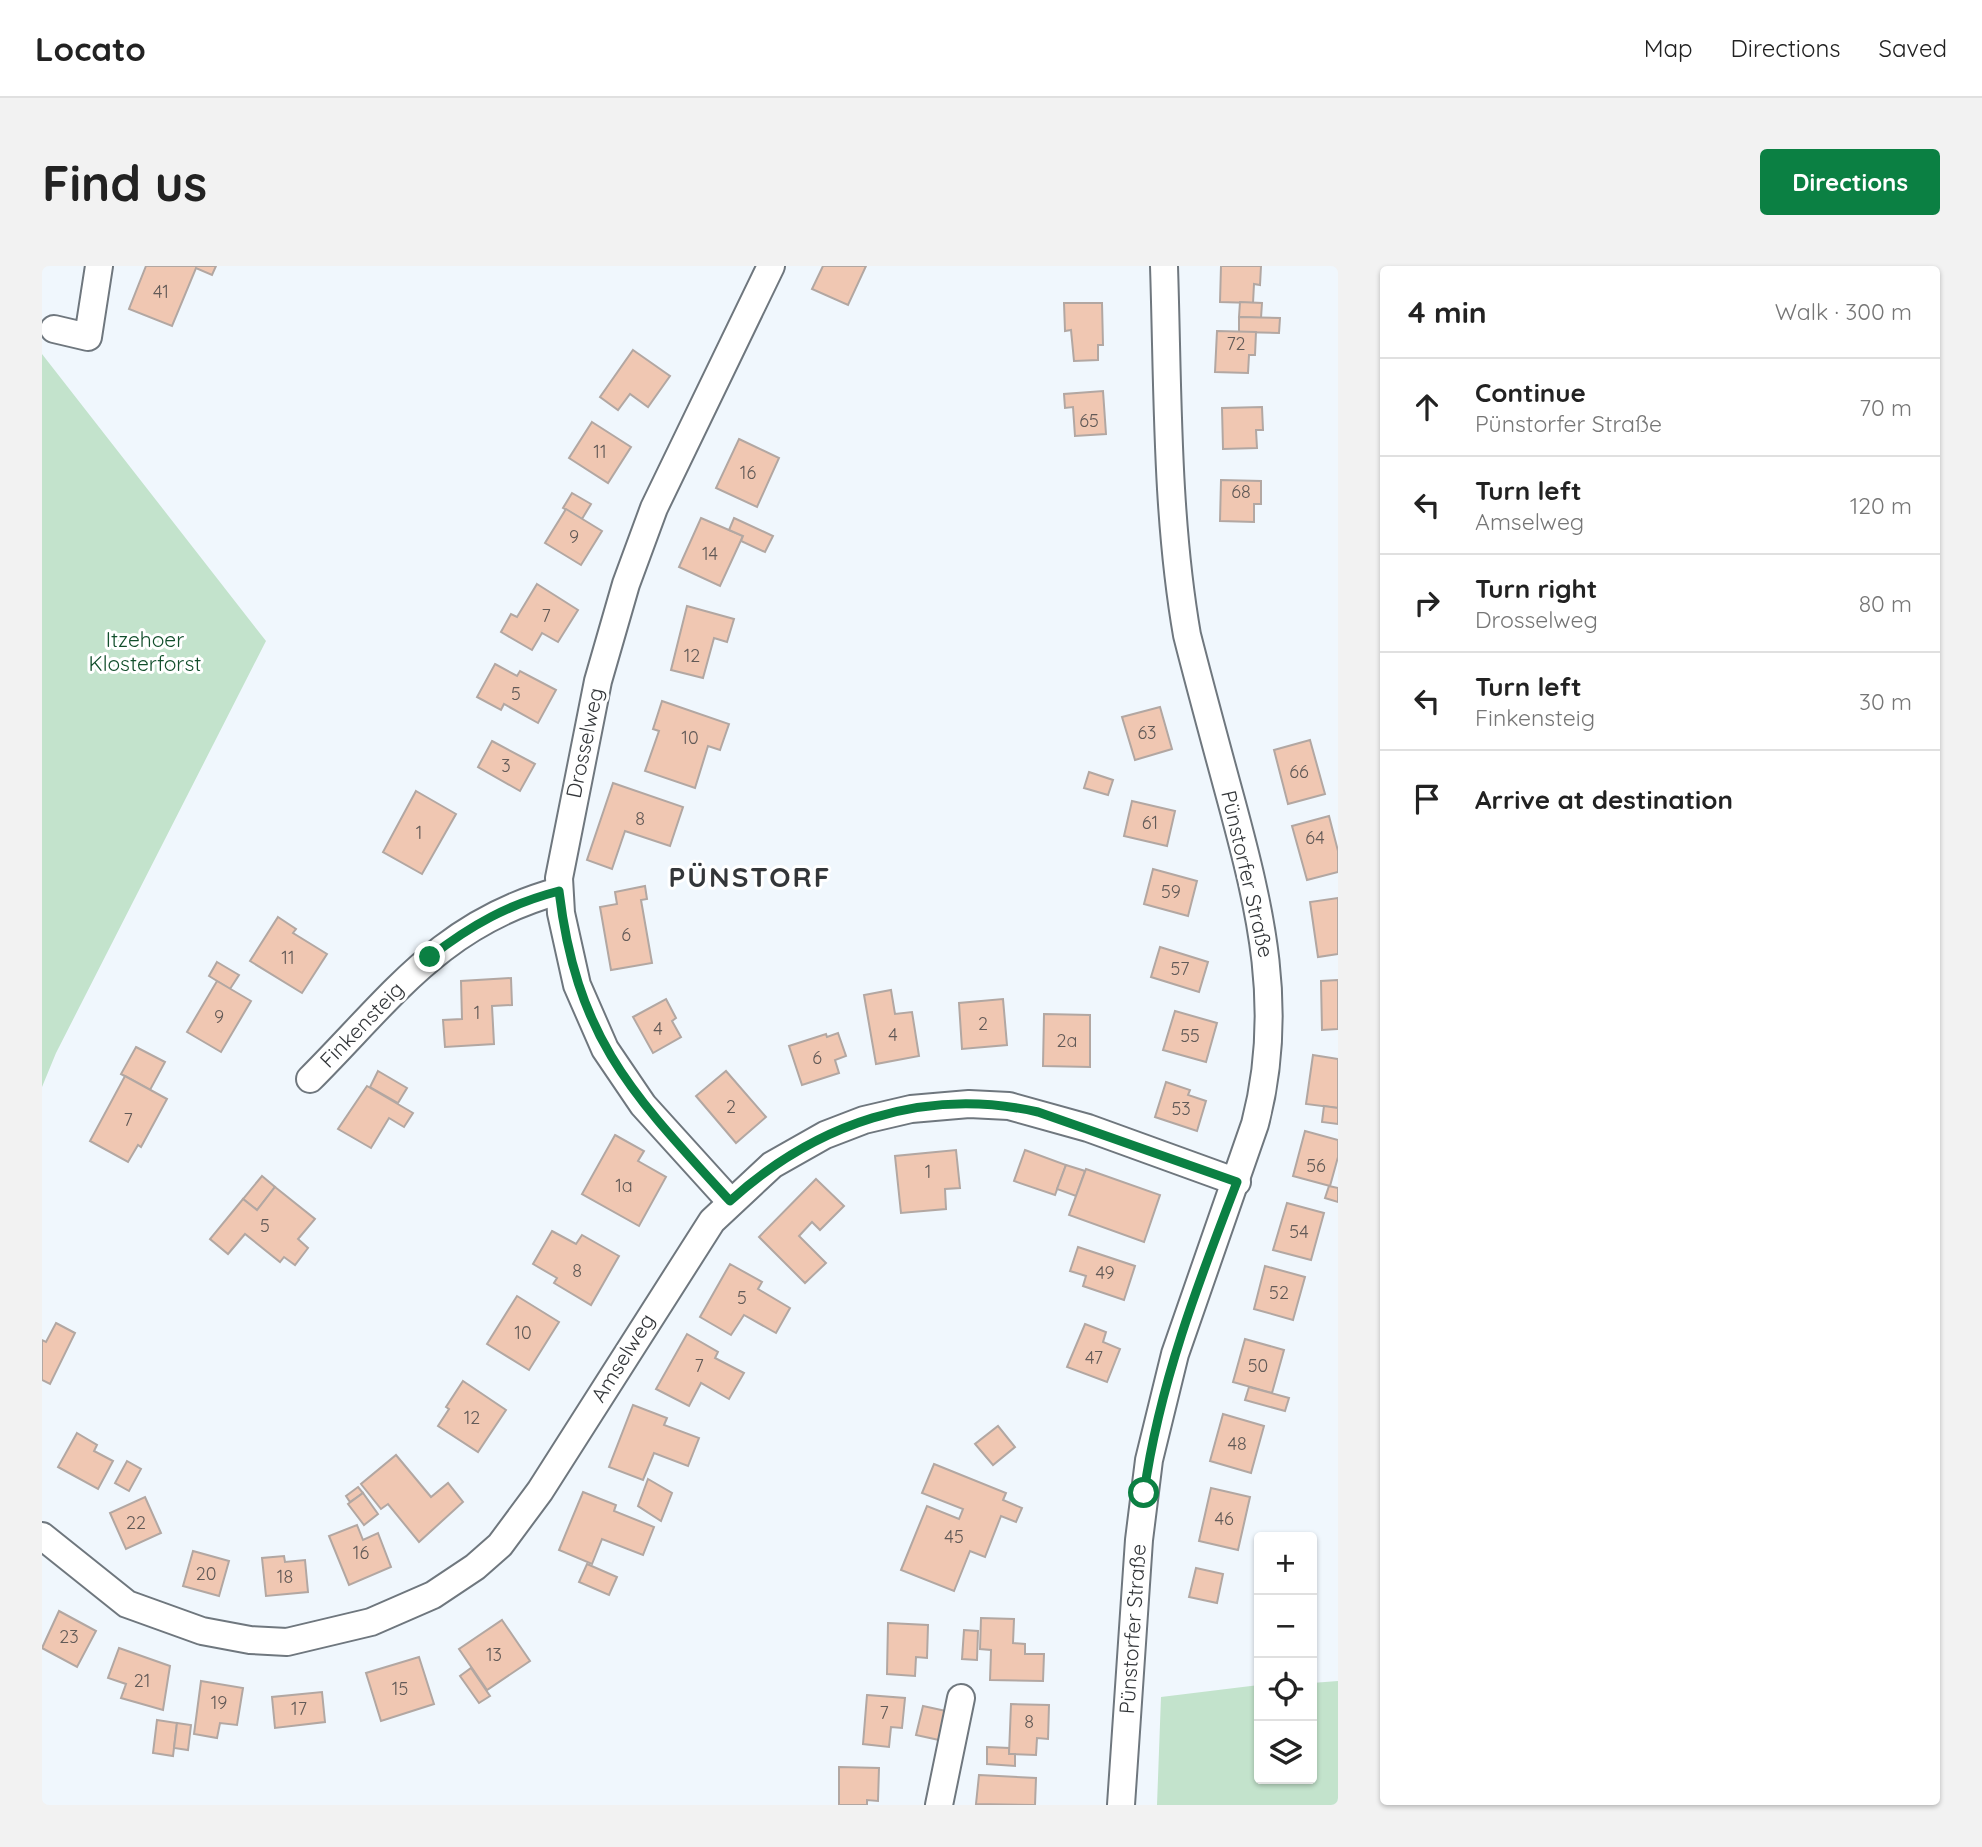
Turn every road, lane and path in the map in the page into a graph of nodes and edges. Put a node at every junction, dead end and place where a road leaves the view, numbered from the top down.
1 (99, 266) edge
2 (771, 266) edge
3 (1164, 266) edge
4 (54, 330) dead end
5 (559, 891) junction
6 (310, 1079) dead end
7 (1237, 1182) junction
8 (730, 1201) junction
9 (42, 1536) edge
10 (961, 1698) dead end
11 (939, 1805) edge
12 (1121, 1805) edge

1 - 4 street
2 - 5 street, Drosselweg
3 - 7 street, Pünstorfer Straße
5 - 6 street, Finkensteig
5 - 8 street, Drosselweg
7 - 8 street, Amselweg
7 - 12 street, Pünstorfer Straße
8 - 9 street, Amselweg
10 - 11 street

